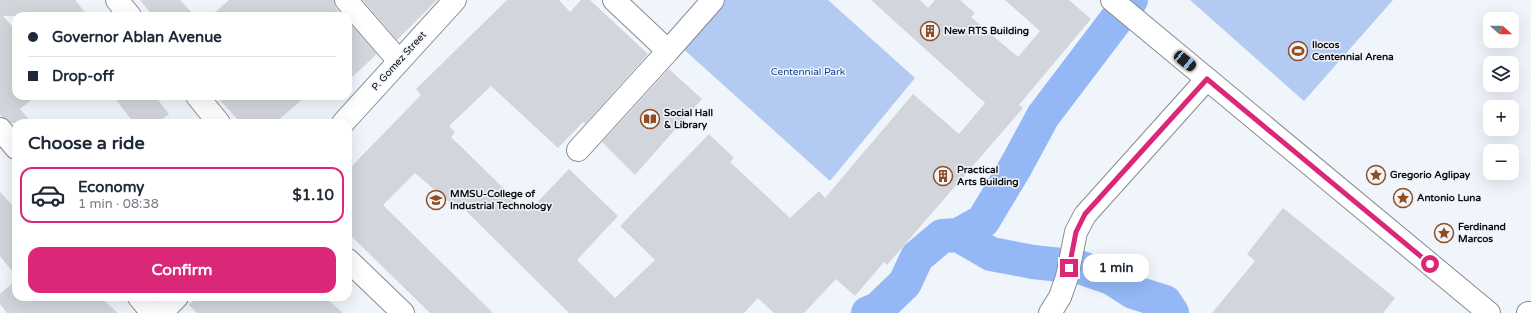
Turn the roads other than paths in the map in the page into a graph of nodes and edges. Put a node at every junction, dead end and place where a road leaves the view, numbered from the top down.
1 (117, 0) edge
2 (346, 0) edge
3 (455, 0) edge
4 (614, 0) edge
5 (713, 0) edge
6 (1113, 1) edge
7 (127, 12) edge
8 (668, 51) junction
9 (399, 61) junction
10 (1207, 79) junction
11 (200, 100) edge
12 (216, 119) edge
13 (347, 119) edge
14 (0, 129) edge
15 (12, 143) edge
16 (578, 150) dead end
17 (352, 264) edge
18 (142, 301) edge
19 (173, 301) edge
20 (152, 313) edge
21 (161, 313) edge
22 (403, 313) edge
23 (1050, 313) edge
24 (1489, 313) edge
25 (1528, 313) edge
26 (1531, 313) edge

1 - 7 main road
2 - 9 main road
3 - 9 main road, P. Gomez Street
4 - 8 main road
5 - 8 main road
6 - 10 main road
8 - 16 main road
9 - 13 main road, P. Gomez Street
10 - 23 main road
10 - 24 main road
11 - 12 main road
14 - 15 main road
17 - 22 main road
18 - 20 main road
19 - 21 main road
25 - 26 main road

